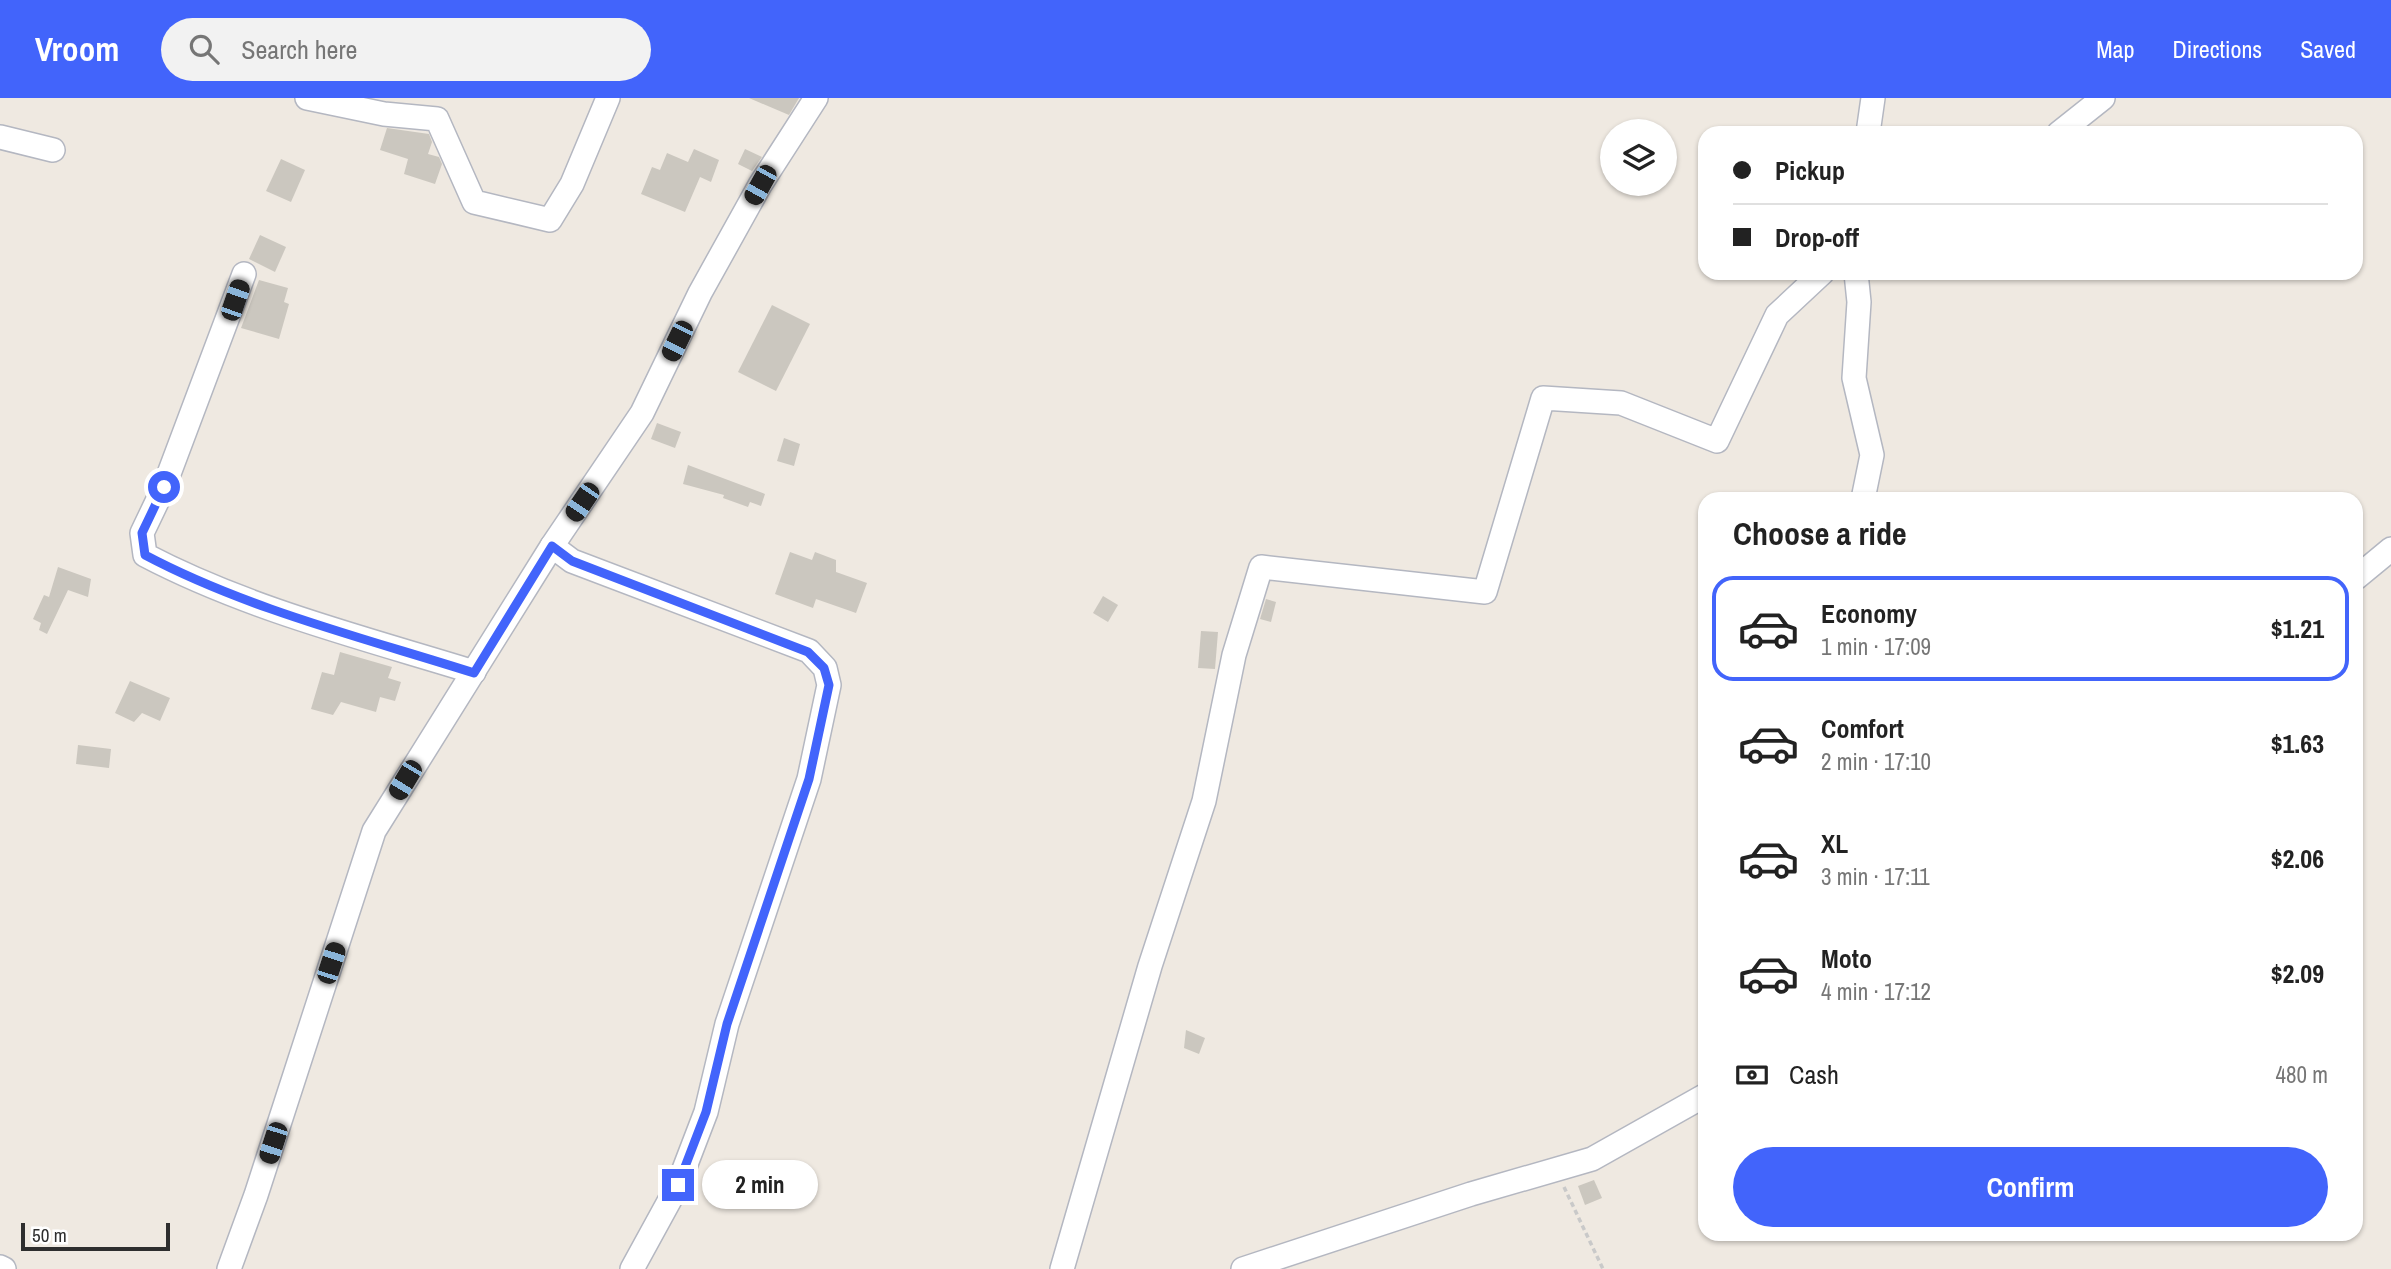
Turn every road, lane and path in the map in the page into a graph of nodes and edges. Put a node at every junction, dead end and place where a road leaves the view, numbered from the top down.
1 (307, 98) edge
2 (607, 98) edge
3 (816, 98) edge
4 (1873, 98) edge
5 (2103, 98) edge
6 (1869, 126) edge
7 (2068, 126) edge
8 (0, 136) edge
9 (53, 150) dead end
10 (244, 274) dead end
11 (1814, 280) edge
12 (1857, 280) edge
13 (1864, 492) edge
14 (552, 546) junction
15 (2391, 549) edge
16 (2363, 572) edge
17 (474, 673) junction
18 (1698, 1099) edge
19 (1557, 1169) junction
20 (229, 1269) edge
21 (632, 1269) edge
22 (1062, 1269) edge
23 (1242, 1269) edge
24 (1603, 1269) edge

1 - 2 street
3 - 14 street
4 - 6 street
5 - 7 street
8 - 9 street
10 - 17 street
11 - 22 street
12 - 13 street
14 - 17 street
14 - 21 street
15 - 16 street
17 - 20 street
18 - 19 street
19 - 23 street
19 - 24 path

